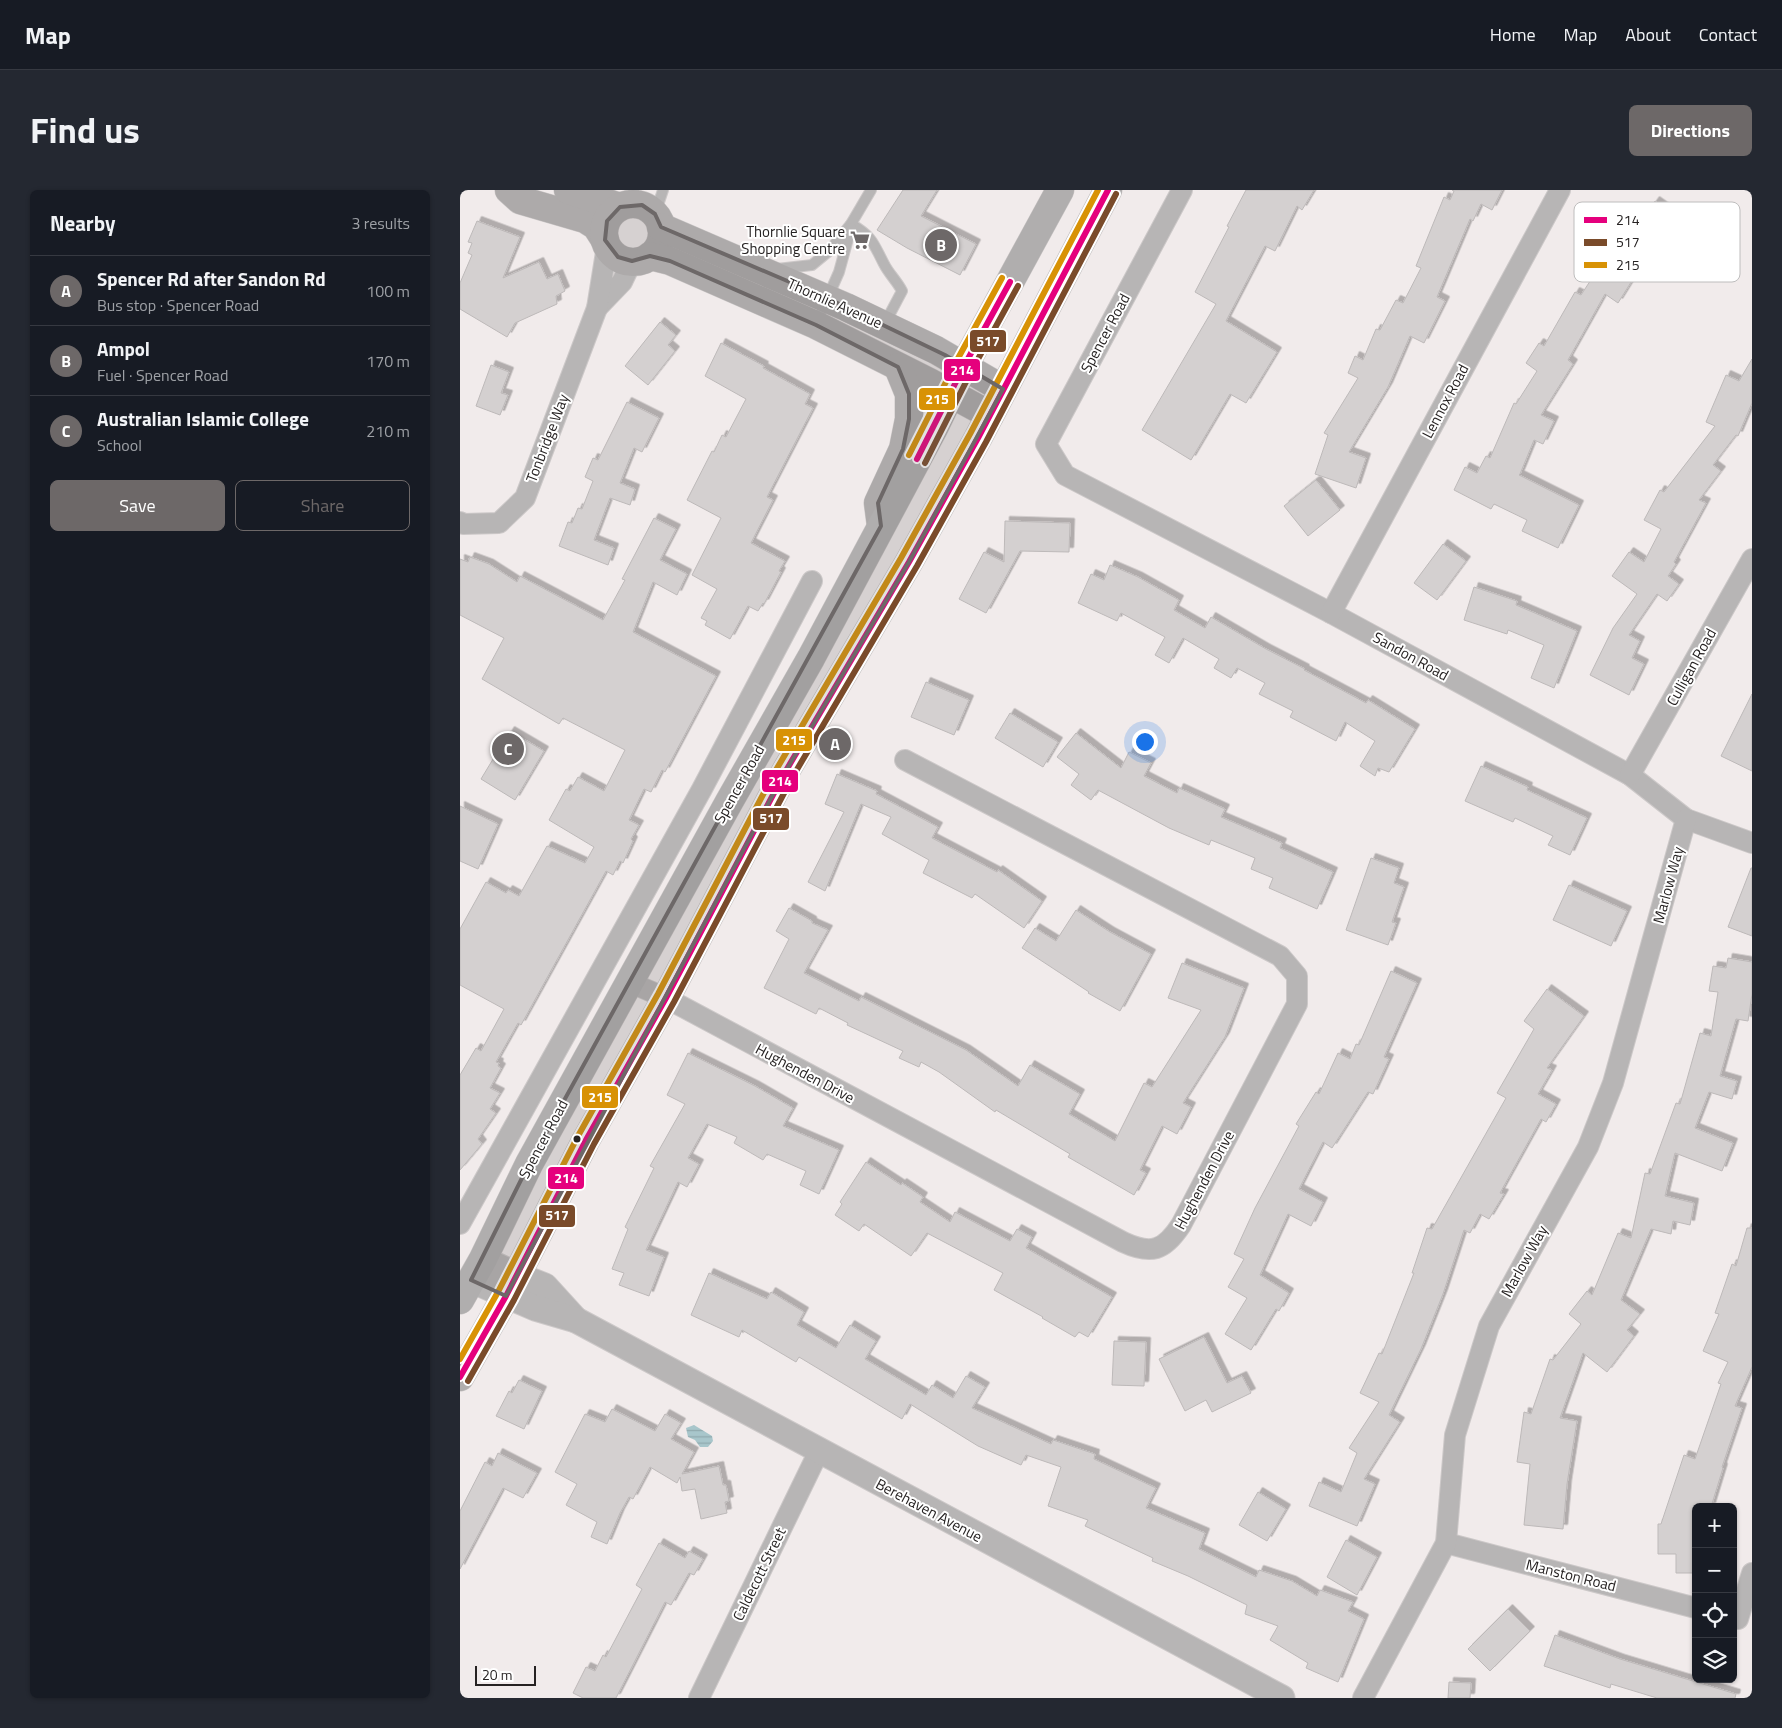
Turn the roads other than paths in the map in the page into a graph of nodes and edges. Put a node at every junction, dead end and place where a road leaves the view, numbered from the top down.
1 (509, 190) edge
2 (568, 190) edge
3 (871, 190) edge
4 (1060, 190) edge
5 (1108, 190) edge
6 (1182, 190) edge
7 (1560, 190) edge
8 (627, 200) edge
9 (660, 210) edge
10 (852, 224) junction
11 (606, 243) junction
12 (641, 258) junction
13 (756, 267) junction
14 (753, 298) junction
15 (828, 298) junction
16 (596, 308) junction
17 (816, 324) junction
18 (884, 325) junction
19 (964, 366) junction
20 (898, 367) junction
21 (1004, 389) junction
22 (951, 394) junction
23 (990, 415) junction
24 (1065, 475) joint
25 (460, 522) edge
26 (881, 526) junction
27 (1752, 559) edge
28 (812, 581) dead end
29 (1331, 612) junction
30 (905, 760) dead end
31 (1630, 776) junction
32 (1686, 820) junction
33 (1752, 843) edge
34 (630, 982) junction
35 (666, 998) junction
36 (460, 1224) edge
37 (471, 1279) edge
38 (512, 1286) junction
39 (460, 1377) edge
40 (820, 1451) junction
41 (1446, 1543) junction
42 (1752, 1573) edge
43 (1692, 1607) edge
44 (1741, 1620) edge
45 (699, 1698) edge
46 (1282, 1698) edge
47 (1363, 1698) edge

1 - 11 main road, Thornlie Avenue
2 - 8 main road, Thornlie Avenue
3 - 10 lane
4 - 19 main road, Spencer Road
5 - 21 main road
6 - 24 street, Spencer Road
7 - 29 street, Lennox Road
8 - 9 main road, Thornlie Avenue
8 - 11 main road
9 - 12 main road
9 - 13 main road, Thornlie Avenue
10 - 13 lane
10 - 15 lane
10 - 18 lane
11 - 12 main road, Thornlie Avenue
11 - 16 street, Tonbridge Way
12 - 14 main road, Thornlie Avenue
12 - 16 street, Tonbridge Way
13 - 14 main road
13 - 15 main road, Thornlie Avenue
14 - 17 main road, Thornlie Avenue
15 - 17 lane
15 - 18 main road, Thornlie Avenue
16 - 25 street, Tonbridge Way
17 - 20 main road, Thornlie Avenue
18 - 19 main road, Thornlie Avenue
19 - 21 main road, Thornlie Avenue
19 - 22 main road, Spencer Road
20 - 22 main road, Thornlie Avenue
20 - 26 main road
21 - 23 main road
22 - 23 main road, Thornlie Avenue
22 - 26 main road, Spencer Road
23 - 35 main road
24 - 29 street, Sandon Road
26 - 34 main road, Spencer Road
27 - 31 street, Culligan Road
28 - 36 street, Spencer Road
29 - 31 street, Sandon Road
30 - 35 street, Hughenden Drive
31 - 32 street, Sandon Road
32 - 33 street, Sandon Road
32 - 41 street, Marlow Way
34 - 35 street, Hughenden Drive
34 - 37 main road, Spencer Road
35 - 38 main road
37 - 38 street, Berehaven Avenue
38 - 39 main road
38 - 40 street, Berehaven Avenue
40 - 45 street, Caldecott Street
40 - 46 street, Berehaven Avenue
41 - 43 street, Manston Road
41 - 47 street, Marlow Way
42 - 44 street

